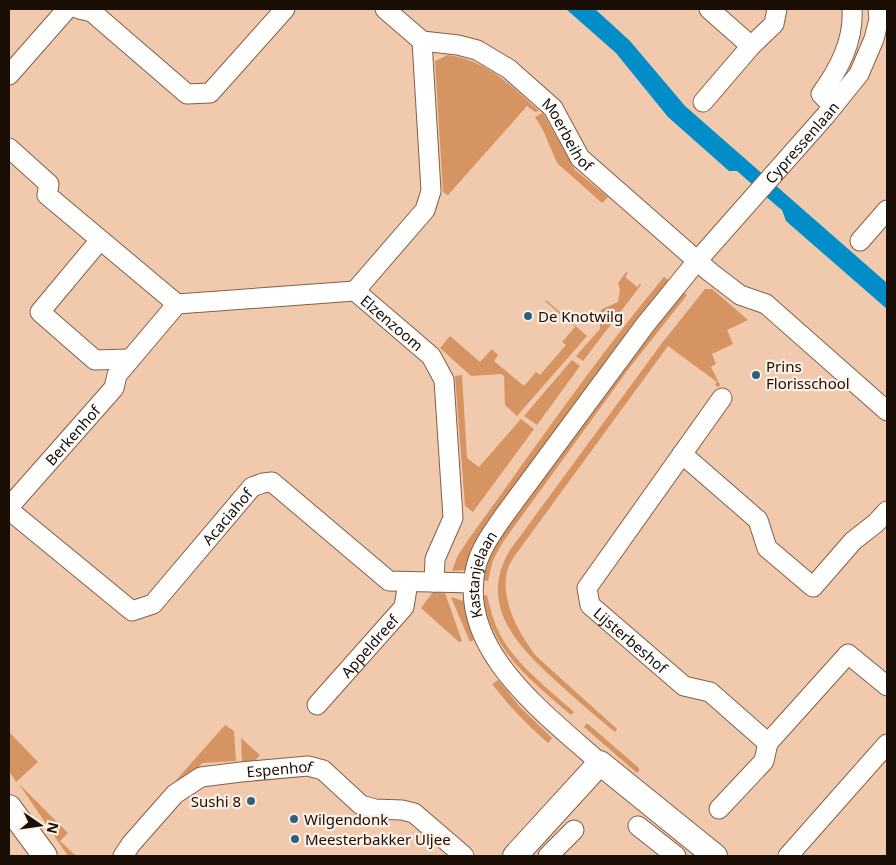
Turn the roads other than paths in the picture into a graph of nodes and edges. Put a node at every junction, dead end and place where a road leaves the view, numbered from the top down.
1 (67, 9) edge
2 (79, 9) edge
3 (285, 9) edge
4 (385, 9) edge
5 (709, 9) edge
6 (776, 9) edge
7 (852, 9) edge
8 (878, 9) edge
9 (422, 41) junction
10 (751, 46) junction
11 (9, 75) edge
12 (827, 100) junction
13 (703, 102) dead end
14 (9, 148) edge
15 (887, 210) edge
16 (100, 240) junction
17 (860, 241) dead end
18 (698, 261) junction
19 (356, 291) junction
20 (177, 304) junction
21 (129, 359) junction
22 (722, 398) dead end
23 (887, 411) edge
24 (682, 454) junction
25 (9, 508) edge
26 (887, 511) edge
27 (408, 582) junction
28 (434, 582) junction
29 (473, 583) junction
30 (887, 686) edge
31 (317, 705) dead end
32 (768, 743) junction
33 (887, 744) edge
34 (600, 763) junction
35 (9, 807) edge
36 (719, 809) dead end
37 (678, 825) junction
38 (638, 826) dead end
39 (574, 830) dead end
40 (662, 844) junction
41 (453, 853) edge
42 (44, 856) edge
43 (123, 856) edge
44 (515, 856) edge
45 (548, 856) edge
46 (676, 856) edge
47 (715, 856) edge
48 (788, 856) edge

1 - 11 street
2 - 3 street
4 - 9 street
5 - 10 street
6 - 10 street
7 - 12 street, Cypressenlaan
8 - 12 street, Cypressenlaan
9 - 18 street, Moerbeihof
9 - 19 street, Elzenzoom
10 - 13 street
12 - 18 street, Cypressenlaan
14 - 16 street
15 - 17 street
16 - 20 street
16 - 21 street
18 - 23 street, Moerbeihof
18 - 29 street, Kastanjelaan
19 - 20 street
19 - 28 street, Elzenzoom
20 - 21 street, Berkenhof
21 - 25 street, Berkenhof
22 - 24 street, Lijsterbeshof
24 - 26 street
24 - 32 street, Lijsterbeshof
25 - 27 street, Acaciahof
27 - 28 street, Acaciahof
27 - 31 street, Appeldreef
28 - 29 street, Acaciahof
29 - 34 street, Kastanjelaan
30 - 32 street
32 - 36 street
33 - 48 street
34 - 37 street, Kastanjelaan
34 - 44 street
35 - 42 street
37 - 40 street
37 - 47 street, Kastanjelaan
38 - 40 street
39 - 45 street
40 - 46 street
41 - 43 street, Espenhof

